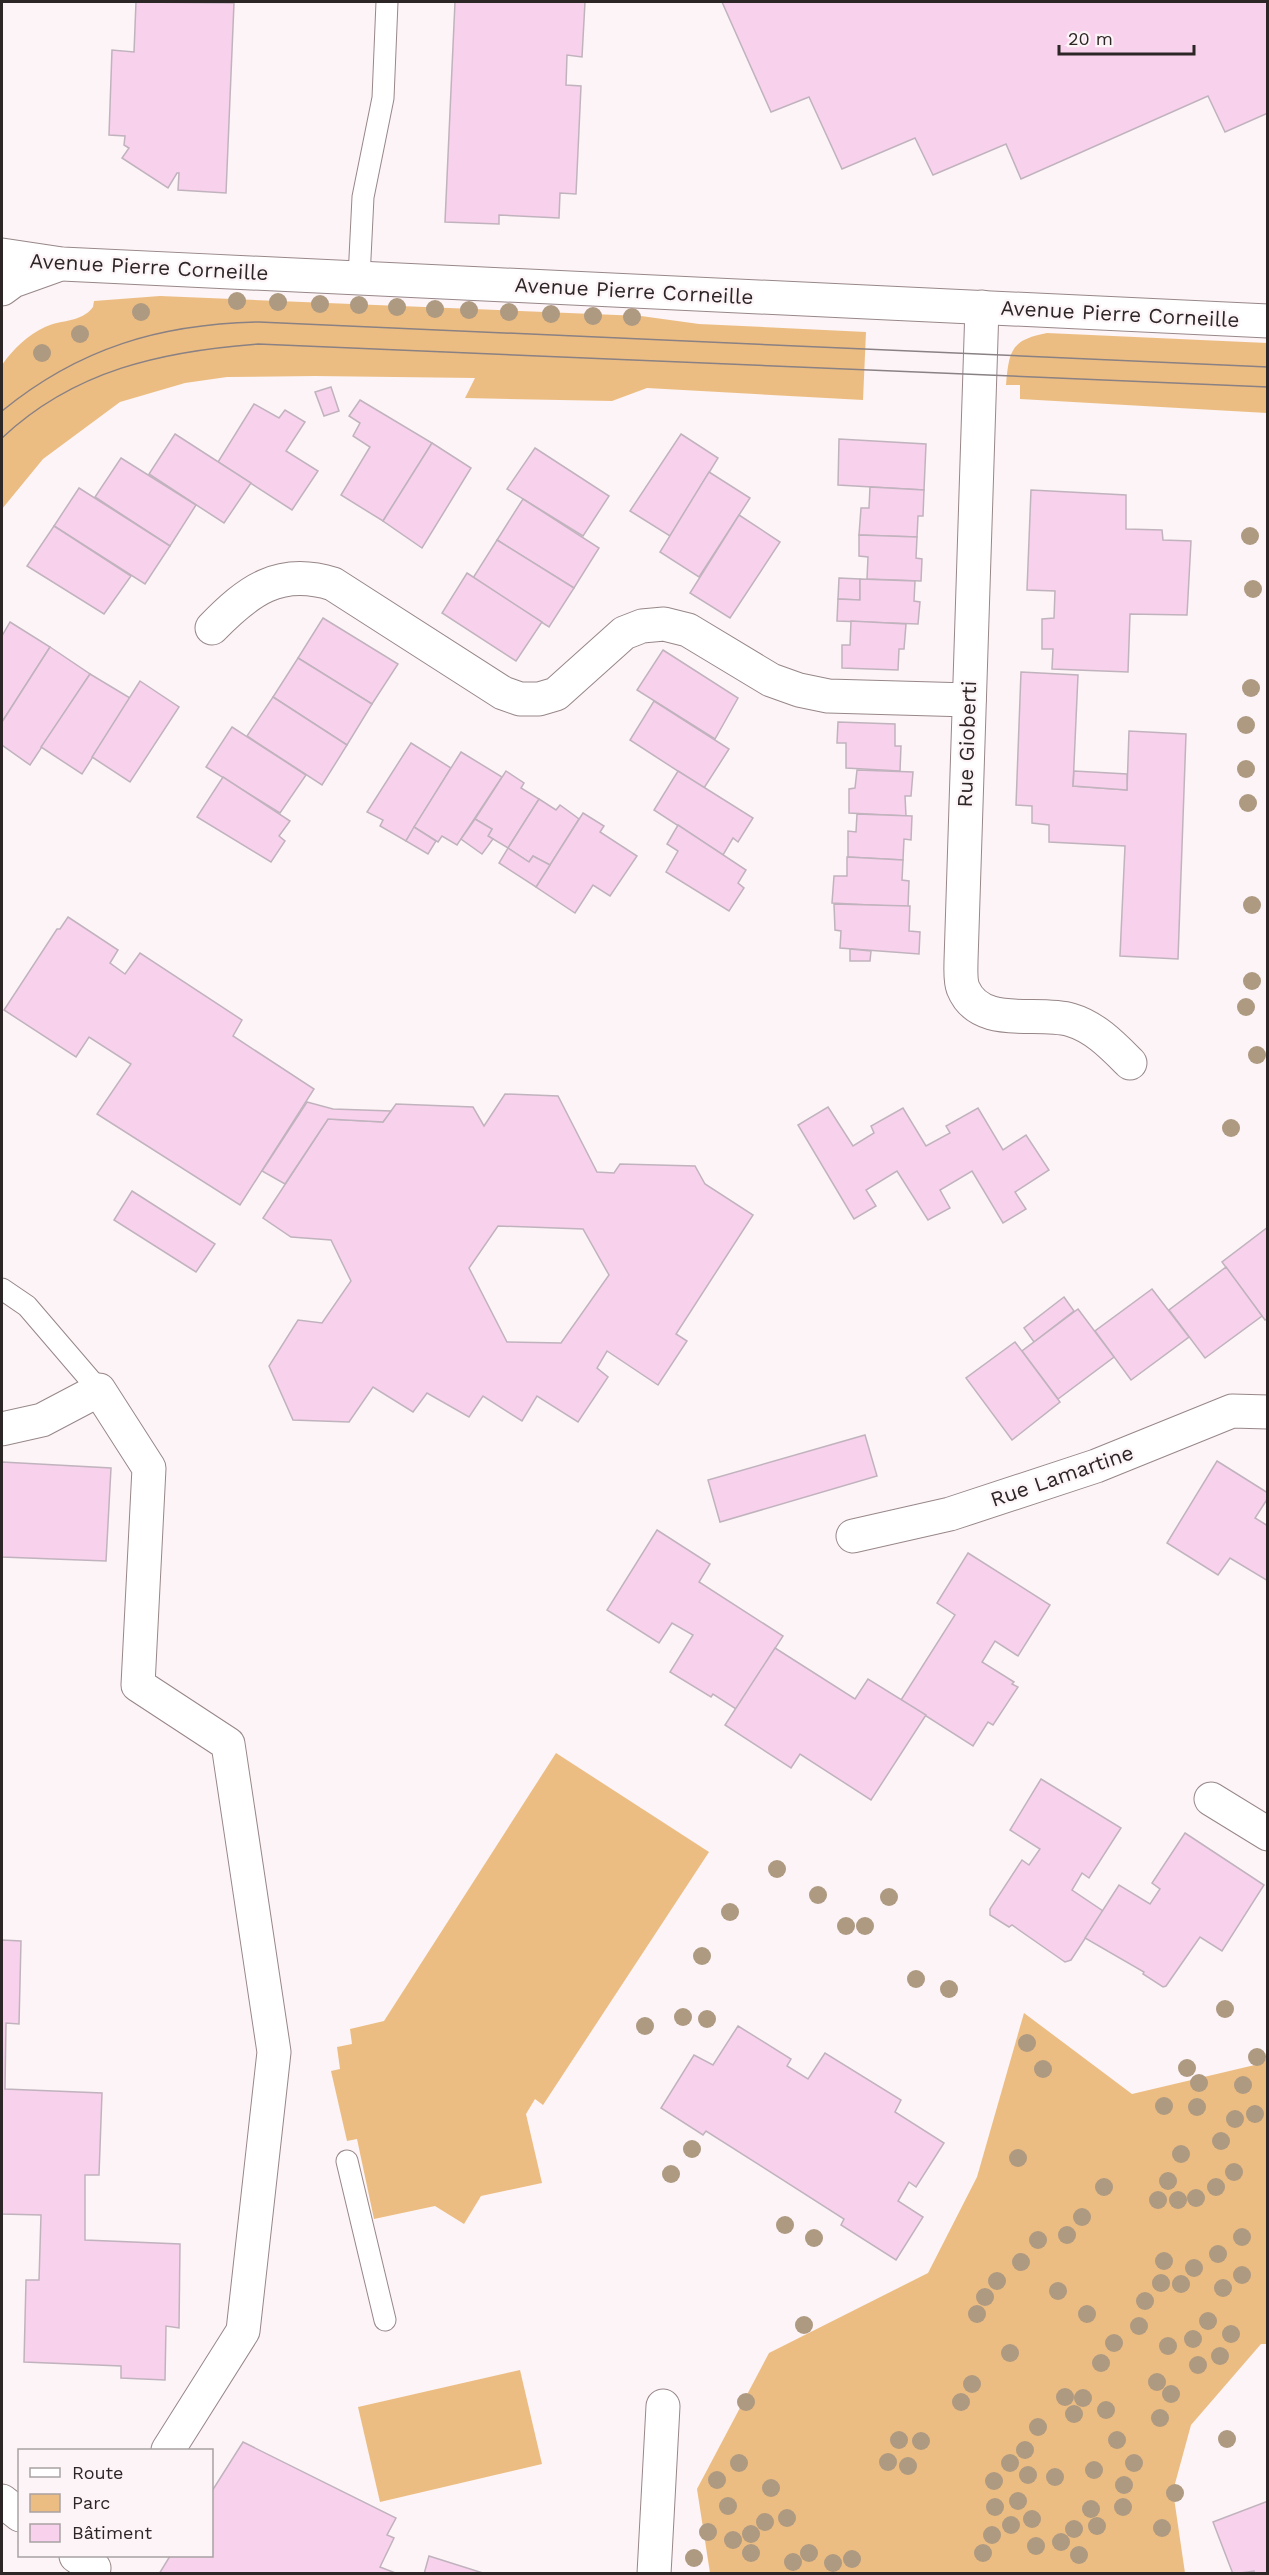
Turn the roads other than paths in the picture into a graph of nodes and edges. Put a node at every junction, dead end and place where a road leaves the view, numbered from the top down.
1 (387, 2) edge
2 (2, 255) edge
3 (62, 264) junction
4 (359, 278) junction
5 (2, 289) edge
6 (982, 307) junction
7 (1268, 321) edge
8 (212, 627) dead end
9 (969, 700) junction
10 (1130, 1063) dead end
11 (2, 1289) edge
12 (99, 1390) junction
13 (1268, 1412) edge
14 (2, 1429) edge
15 (853, 1536) dead end
16 (1211, 1799) dead end
17 (1268, 1834) edge
18 (346, 2161) dead end
19 (385, 2320) dead end
20 (663, 2406) dead end
21 (169, 2449) edge
22 (2, 2501) edge
23 (18, 2513) edge
24 (654, 2574) edge

1 - 4 lane
2 - 3 street, Avenue Pierre Corneille
3 - 4 street, Avenue Pierre Corneille
3 - 5 street
4 - 6 street, Avenue Pierre Corneille
6 - 7 street, Avenue Pierre Corneille
6 - 9 street, Rue Gioberti
8 - 9 street
9 - 10 street, Rue Gioberti
11 - 12 lane
12 - 14 street
12 - 21 street
13 - 15 street, Rue Lamartine
16 - 17 street
18 - 19 lane
20 - 24 street
22 - 23 street

